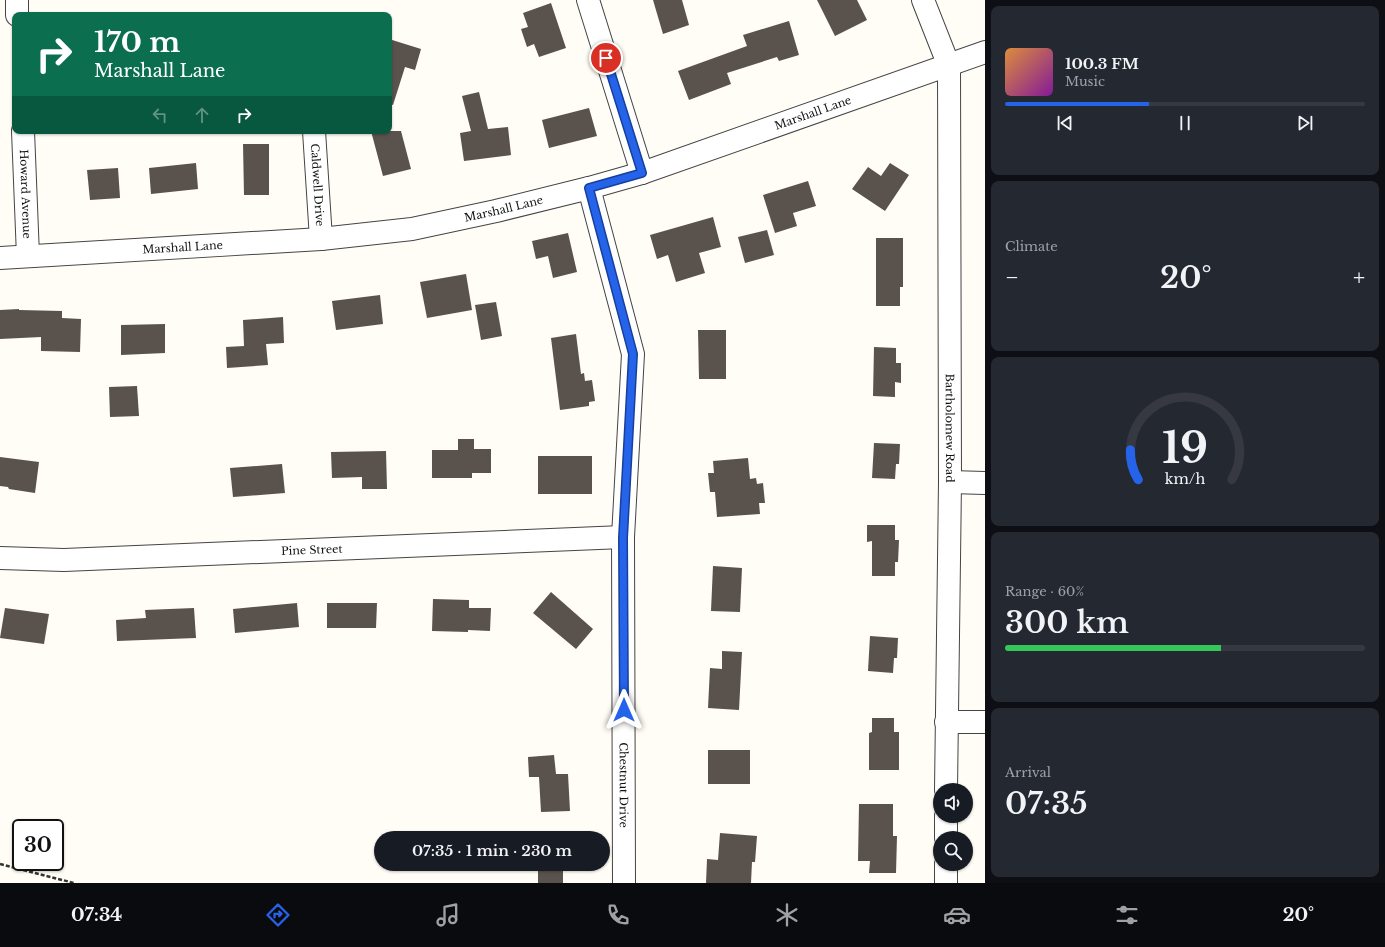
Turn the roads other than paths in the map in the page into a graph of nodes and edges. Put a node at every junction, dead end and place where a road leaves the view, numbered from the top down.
1 (17, 0) edge
2 (588, 0) edge
3 (923, 0) edge
4 (17, 12) edge
5 (985, 52) edge
6 (949, 66) junction
7 (22, 134) edge
8 (314, 134) edge
9 (642, 173) junction
10 (589, 188) junction
11 (321, 239) junction
12 (28, 256) junction
13 (0, 258) edge
14 (950, 482) junction
15 (985, 483) edge
16 (623, 538) junction
17 (0, 558) edge
18 (946, 722) junction
19 (985, 722) edge
20 (946, 783) edge
21 (946, 871) edge
22 (624, 883) edge
23 (946, 883) edge

1 - 4 street
2 - 9 street
3 - 6 street
5 - 6 street, Marshall Lane
6 - 9 street, Marshall Lane
6 - 14 street, Bartholomew Road
7 - 12 street, Howard Avenue
8 - 11 street, Caldwell Drive
9 - 10 street, Marshall Lane
10 - 11 street, Marshall Lane
10 - 16 street, Chestnut Drive
11 - 12 street, Marshall Lane
12 - 13 street, Marshall Lane
14 - 15 street
14 - 18 street, Bartholomew Road
16 - 17 street, Pine Street
16 - 22 street, Chestnut Drive
18 - 19 street
18 - 20 street, Bartholomew Road
21 - 23 street

